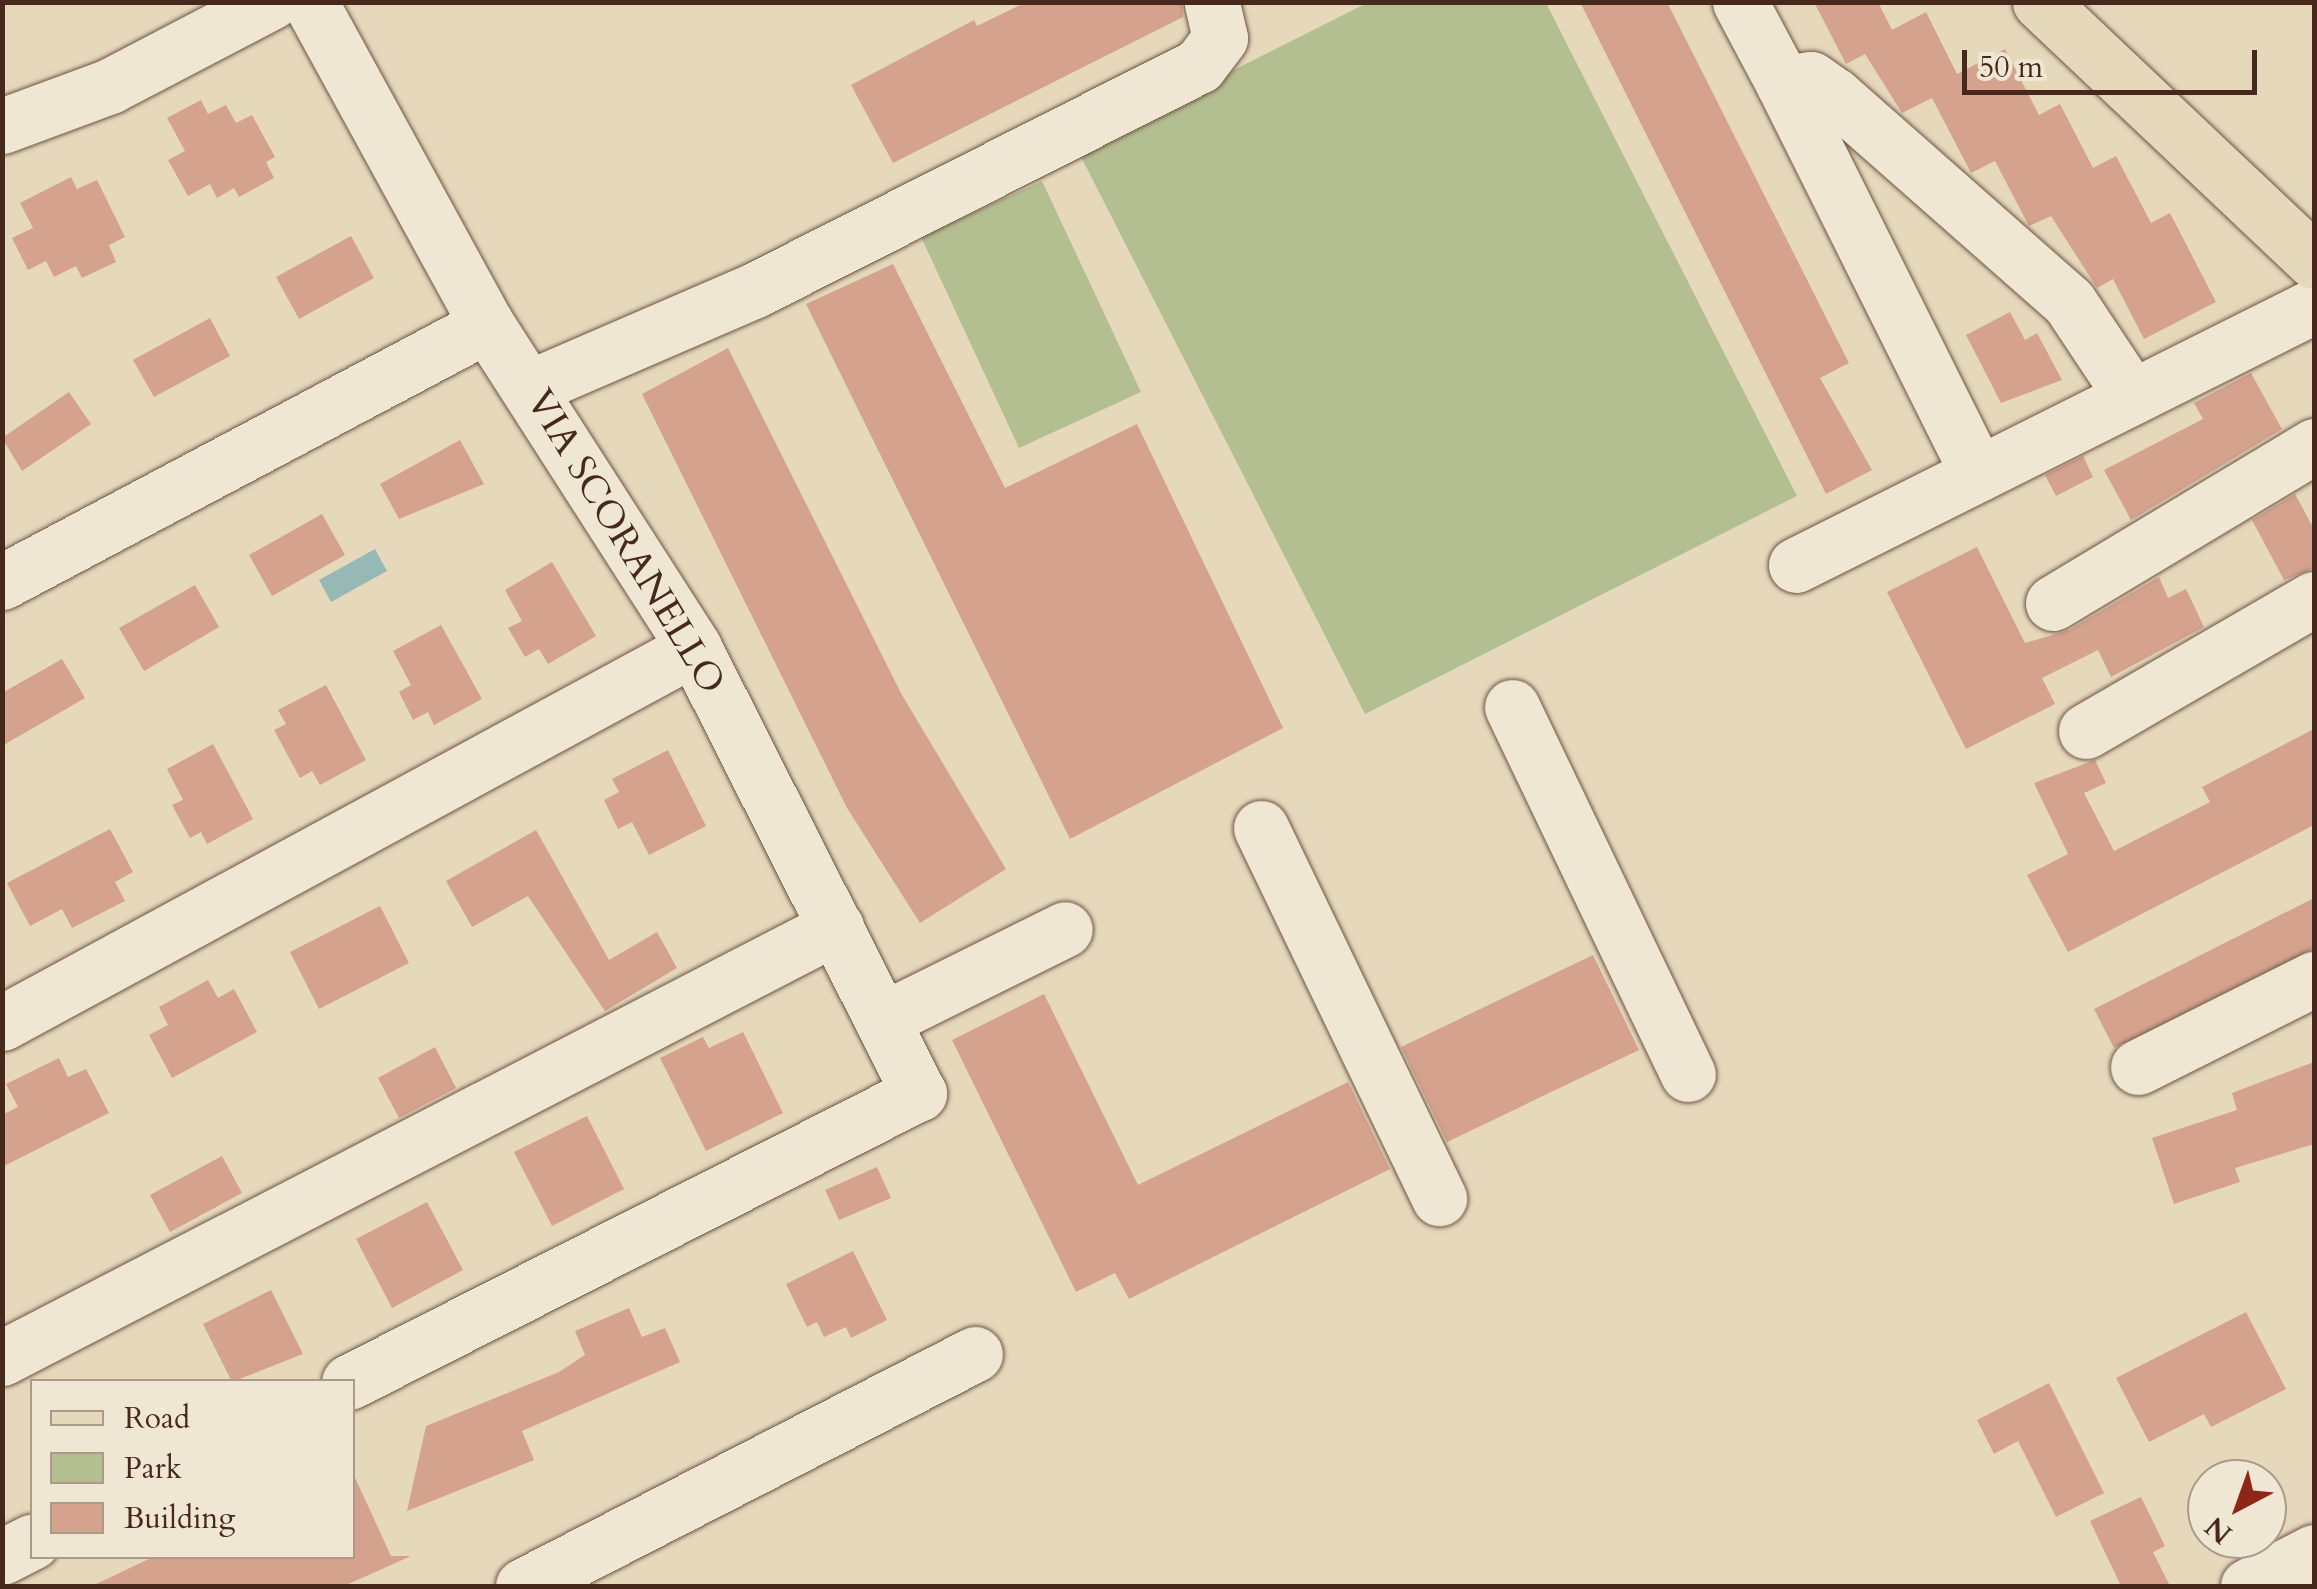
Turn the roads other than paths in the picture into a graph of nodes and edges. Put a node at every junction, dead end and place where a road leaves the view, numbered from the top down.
1 (271, 2) edge
2 (310, 2) edge
3 (1212, 2) edge
4 (1740, 2) edge
5 (2040, 2) edge
6 (1783, 83) junction
7 (2, 126) edge
8 (2314, 261) edge
9 (2314, 306) edge
10 (486, 325) junction
11 (533, 386) junction
12 (2132, 397) junction
13 (2314, 446) edge
14 (1978, 474) junction
15 (1796, 565) dead end
16 (2, 582) edge
17 (2314, 599) edge
18 (2054, 603) dead end
19 (694, 648) junction
20 (1512, 707) dead end
21 (2086, 730) dead end
22 (1260, 828) dead end
23 (836, 927) junction
24 (1065, 928) dead end
25 (2314, 978) edge
26 (882, 1020) junction
27 (2, 1023) edge
28 (2138, 1067) dead end
29 (1688, 1074) dead end
30 (1439, 1198) dead end
31 (975, 1354) dead end
32 (2, 1358) edge
33 (355, 1379) edge
34 (30, 1543) edge
35 (2314, 1552) edge
36 (2, 1557) edge
37 (523, 1586) edge
38 (2248, 1586) edge

1 - 7 street
2 - 10 street, VIA SCORANELLO
3 - 11 street
4 - 6 street
5 - 8 main road
6 - 12 street
6 - 14 street
9 - 12 street
10 - 11 street, VIA SCORANELLO
10 - 16 street
11 - 19 street, VIA SCORANELLO
12 - 14 street
13 - 18 street
14 - 15 street
17 - 21 street
19 - 23 street, VIA SCORANELLO
19 - 27 street
20 - 29 street
22 - 30 street
23 - 26 street, VIA SCORANELLO
23 - 32 street
24 - 26 street
25 - 28 street
26 - 33 street, VIA SCORANELLO
31 - 37 street
34 - 36 street
35 - 38 street

